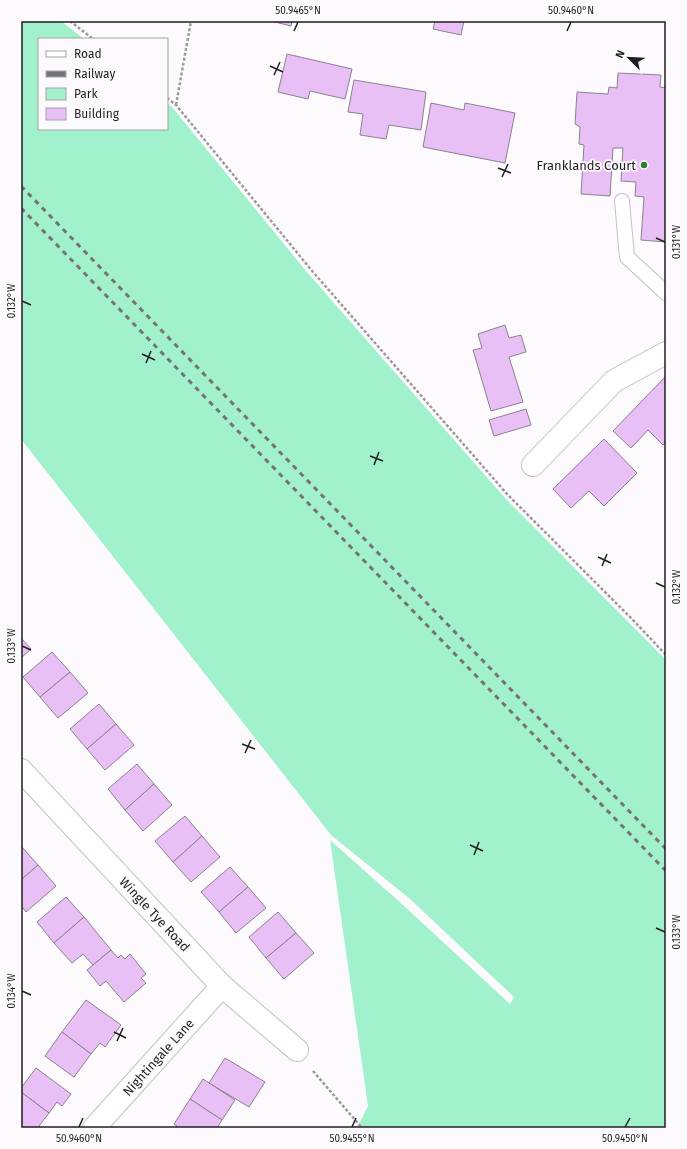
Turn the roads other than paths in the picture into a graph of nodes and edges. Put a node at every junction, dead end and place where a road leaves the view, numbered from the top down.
1 (622, 201) dead end
2 (666, 293) edge
3 (666, 353) edge
4 (533, 465) dead end
5 (21, 770) edge
6 (222, 986) junction
7 (297, 1050) road end
8 (94, 1128) edge

1 - 2 lane
3 - 4 street
5 - 6 street, Wingle Tye Road
6 - 7 street, Wingle Tye Road
6 - 8 street, Nightingale Lane

